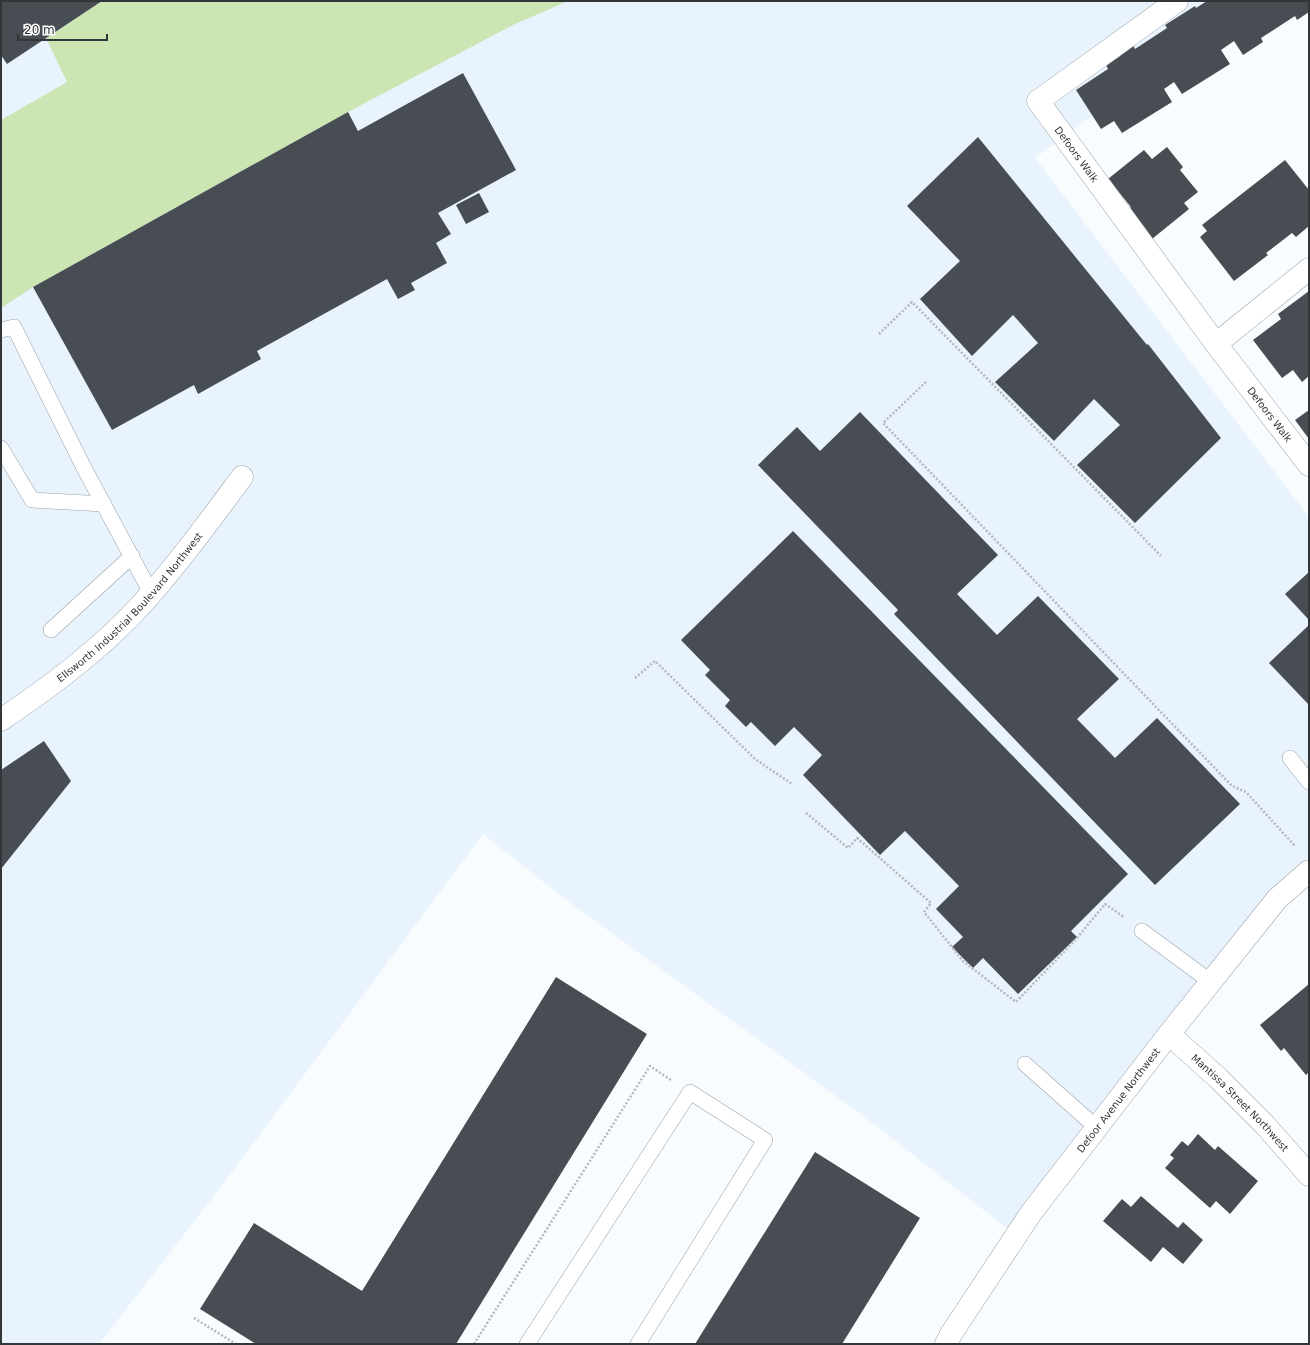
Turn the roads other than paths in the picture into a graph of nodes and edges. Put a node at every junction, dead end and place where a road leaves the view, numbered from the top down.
1 (1177, 1) edge
2 (1309, 269) edge
3 (1, 330) edge
4 (1216, 344) junction
5 (1, 448) edge
6 (1309, 465) edge
7 (242, 477) dead end
8 (104, 504) junction
9 (132, 556) junction
10 (151, 593) junction
11 (51, 630) dead end
12 (1, 720) edge
13 (1290, 758) dead end
14 (1309, 782) edge
15 (1309, 871) edge
16 (1142, 931) road end
17 (1210, 982) junction
18 (1169, 1034) junction
19 (1025, 1064) dead end
20 (1097, 1128) junction
21 (1309, 1175) edge
22 (527, 1344) edge
23 (638, 1344) edge
24 (946, 1344) edge

1 - 4 street, Defoors Walk
2 - 4 street
3 - 8 lane
4 - 6 street, Defoors Walk
5 - 8 lane
7 - 10 street, Ellsworth Industrial Boulevard Northwest
8 - 9 lane
9 - 10 lane
9 - 11 lane
10 - 12 street, Ellsworth Industrial Boulevard Northwest
13 - 14 lane
15 - 17 street, Defoor Avenue Northwest
16 - 17 lane
17 - 18 street, Defoor Avenue Northwest
18 - 20 street, Defoor Avenue Northwest
18 - 21 street, Mantissa Street Northwest
19 - 20 lane
20 - 24 street, Defoor Avenue Northwest
22 - 23 lane

